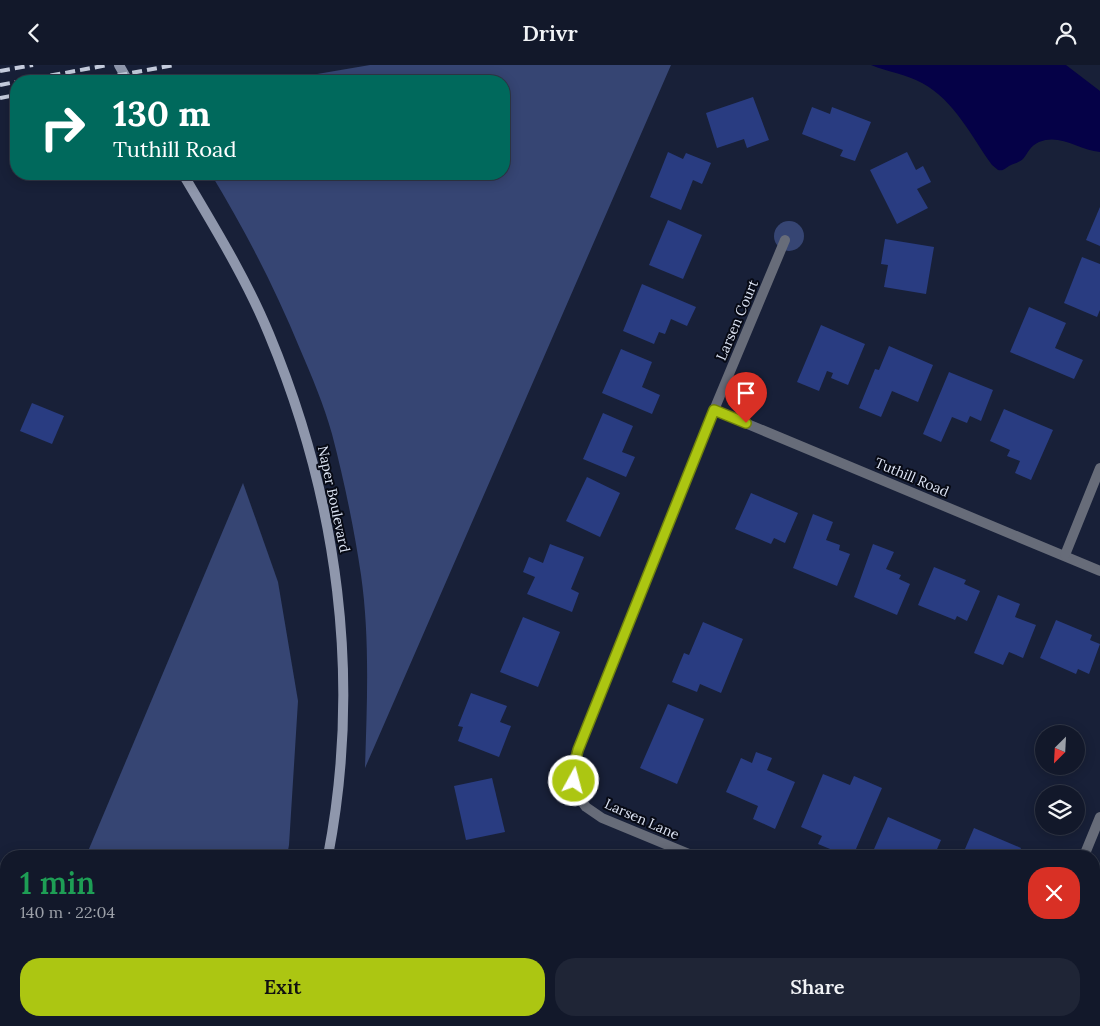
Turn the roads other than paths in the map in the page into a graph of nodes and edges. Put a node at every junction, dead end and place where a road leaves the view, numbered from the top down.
1 (186, 180) edge
2 (785, 240) dead end
3 (714, 410) junction
4 (1100, 468) edge
5 (1065, 555) junction
6 (1100, 571) edge
7 (1100, 817) edge
8 (329, 850) edge
9 (679, 850) edge
10 (1086, 850) edge

1 - 8 main road, Naper Boulevard
2 - 3 street, Larsen Court
3 - 5 street, Tuthill Road
3 - 9 street, Larsen Lane
4 - 5 street
5 - 6 street, Tuthill Road
7 - 10 street

